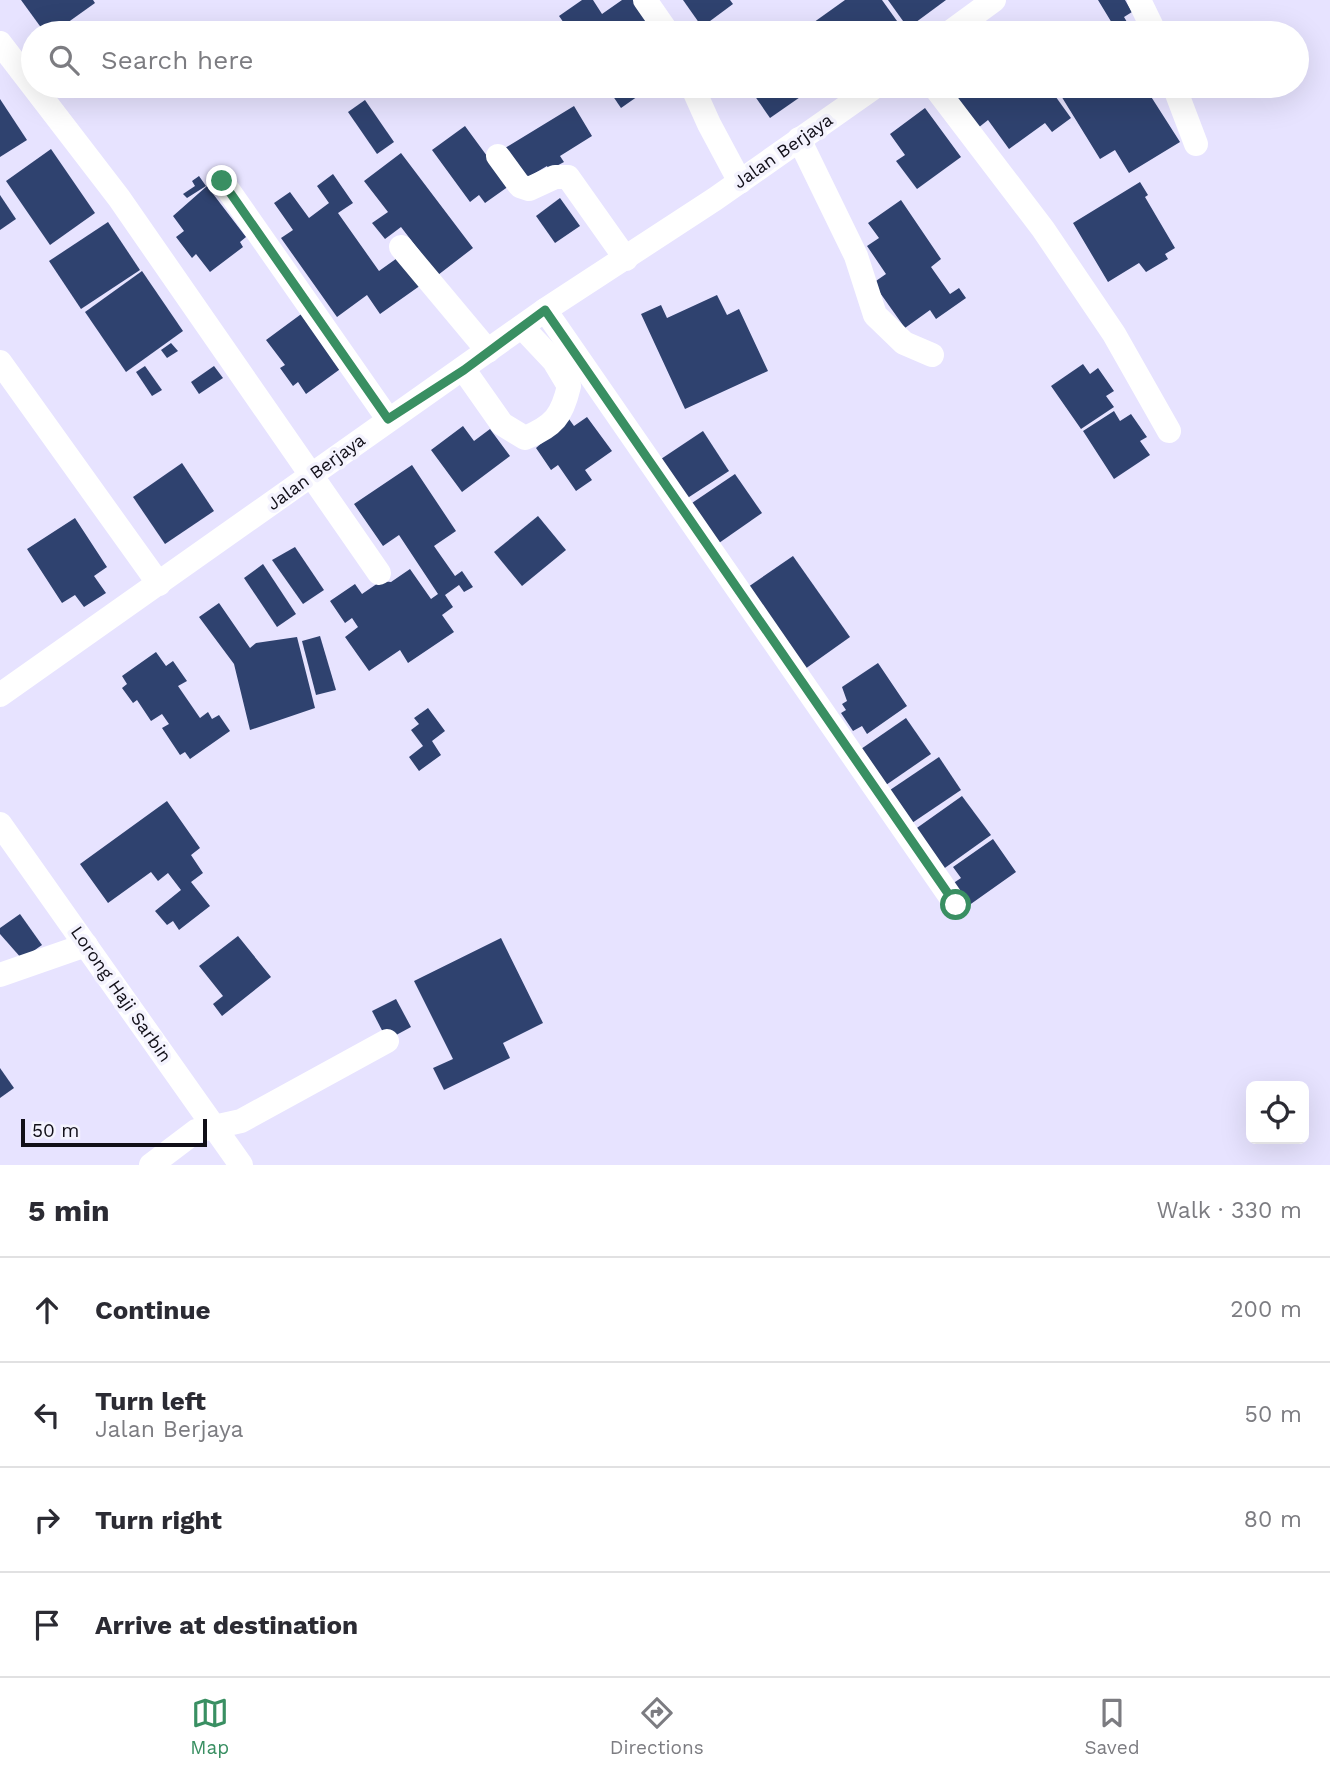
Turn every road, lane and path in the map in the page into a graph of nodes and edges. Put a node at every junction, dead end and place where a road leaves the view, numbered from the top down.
1 (645, 0) edge
2 (993, 0) edge
3 (1139, 0) edge
4 (968, 8) edge
5 (660, 21) edge
6 (1149, 21) edge
7 (0, 43) edge
8 (21, 70) edge
9 (42, 98) edge
10 (698, 98) edge
11 (859, 98) edge
12 (943, 98) edge
13 (1179, 98) edge
14 (799, 139) junction
15 (1196, 144) dead end
16 (498, 156) dead end
17 (222, 181) dead end
18 (740, 182) junction
19 (401, 247) dead end
20 (626, 259) junction
21 (545, 310) junction
22 (522, 327) junction
23 (488, 351) junction
24 (932, 355) dead end
25 (0, 362) edge
26 (464, 370) junction
27 (388, 419) junction
28 (1169, 430) dead end
29 (312, 477) junction
30 (379, 573) dead end
31 (159, 583) junction
32 (0, 695) edge
33 (0, 824) edge
34 (956, 905) dead end
35 (86, 946) junction
36 (0, 975) edge
37 (387, 1041) dead end
38 (214, 1126) junction
39 (150, 1165) edge
40 (241, 1165) edge

1 - 5 street
2 - 4 street
3 - 6 street
7 - 8 street
9 - 29 street
10 - 18 street
11 - 14 street, Jalan Berjaya
12 - 28 street
13 - 15 street
14 - 18 street, Jalan Berjaya
14 - 24 street
16 - 20 street
17 - 27 street
18 - 20 street, Jalan Berjaya
19 - 23 street
20 - 21 street, Jalan Berjaya
21 - 22 street, Jalan Berjaya
21 - 34 street
22 - 23 street, Jalan Berjaya
22 - 26 street
23 - 26 street, Jalan Berjaya
25 - 31 street
26 - 27 street, Jalan Berjaya
27 - 29 street, Jalan Berjaya
29 - 30 street
29 - 31 street, Jalan Berjaya
31 - 32 street, Jalan Berjaya
33 - 35 street, Lorong Haji Sarbin
35 - 36 street
35 - 38 street, Lorong Haji Sarbin
37 - 38 street
38 - 39 street
38 - 40 street, Lorong Haji Sarbin

